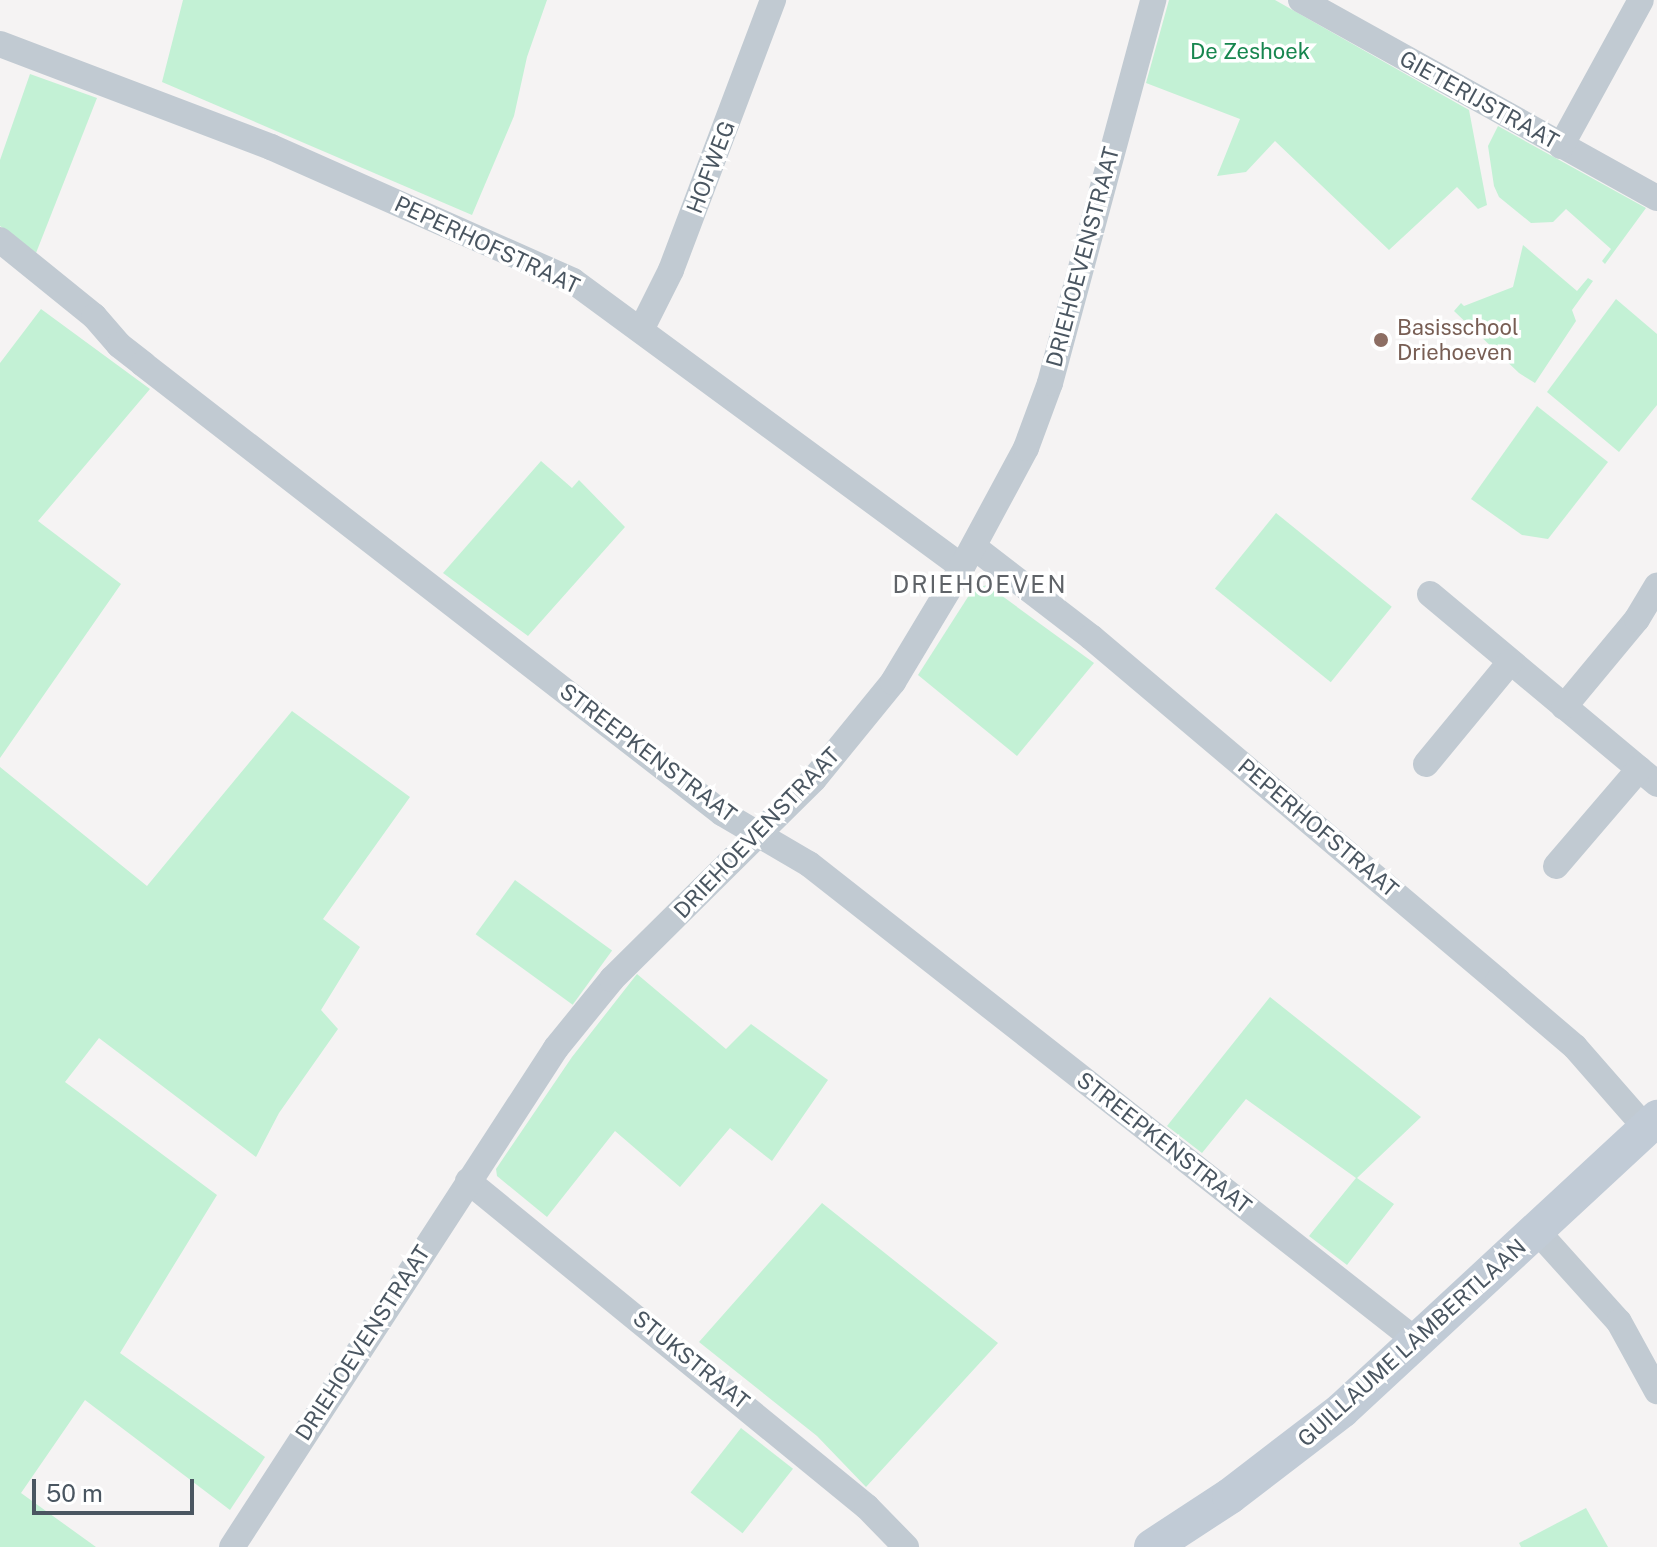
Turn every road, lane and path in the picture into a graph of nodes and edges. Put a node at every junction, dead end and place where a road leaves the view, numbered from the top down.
1 (773, 0) edge
2 (1153, 0) edge
3 (1301, 0) edge
4 (1641, 0) edge
5 (0, 44) edge
6 (1561, 146) junction
7 (1657, 198) edge
8 (0, 240) edge
9 (641, 330) junction
10 (968, 557) junction
11 (1657, 586) edge
12 (1430, 594) dead end
13 (1510, 662) junction
14 (1564, 707) junction
15 (1426, 764) dead end
16 (1648, 777) edge
17 (761, 835) junction
18 (1556, 866) dead end
19 (1652, 1123) edge
20 (468, 1181) junction
21 (1537, 1231) junction
22 (1418, 1342) junction
23 (1657, 1391) edge
24 (232, 1547) edge
25 (906, 1547) edge
26 (1152, 1547) edge

1 - 9 street, HOFWEG
2 - 10 street, DRIEHOEVENSTRAAT
3 - 6 street, GIETERIJSTRAAT
4 - 6 street
5 - 9 street, PEPERHOFSTRAAT
6 - 7 street, GIETERIJSTRAAT
8 - 17 street, STREEPKENSTRAAT
9 - 10 street, PEPERHOFSTRAAT
10 - 17 street, DRIEHOEVENSTRAAT
10 - 19 street, PEPERHOFSTRAAT
11 - 14 street
12 - 13 street
13 - 14 street
13 - 15 street
14 - 16 street
16 - 18 street
17 - 20 street, DRIEHOEVENSTRAAT
17 - 22 street, STREEPKENSTRAAT
19 - 21 street, GUILLAUME LAMBERTLAAN
20 - 24 street, DRIEHOEVENSTRAAT
20 - 25 street, STUKSTRAAT
21 - 22 street, GUILLAUME LAMBERTLAAN
21 - 23 street
22 - 26 street, GUILLAUME LAMBERTLAAN

